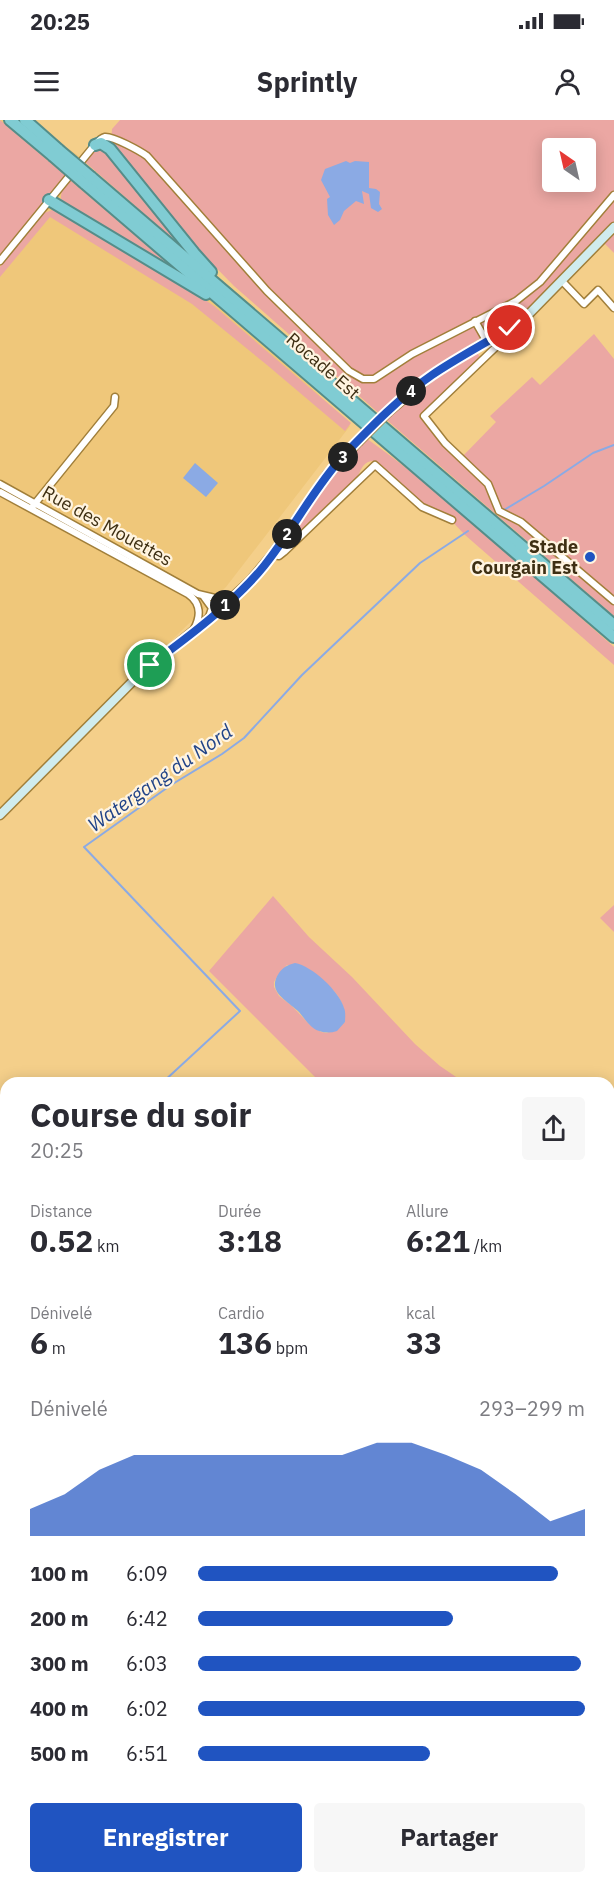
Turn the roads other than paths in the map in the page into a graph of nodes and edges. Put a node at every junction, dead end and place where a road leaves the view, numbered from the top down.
1 (10, 120) edge
2 (25, 120) edge
3 (95, 145) junction
4 (56, 153) junction
5 (88, 180) junction
6 (614, 195) edge
7 (49, 200) junction
8 (614, 227) edge
9 (0, 261) edge
10 (562, 281) junction
11 (226, 292) junction
12 (614, 308) edge
13 (475, 321) junction
14 (510, 328) junction
15 (258, 332) junction
16 (487, 342) junction
17 (116, 397) dead end
18 (0, 484) edge
19 (0, 492) edge
20 (33, 506) junction
21 (452, 520) dead end
22 (272, 555) junction
23 (237, 594) junction
24 (197, 597) junction
25 (614, 601) edge
26 (223, 607) junction
27 (212, 608) junction
28 (207, 620) junction
29 (614, 625) edge
30 (192, 631) junction
31 (614, 637) edge
32 (0, 814) edge

1 - 4 highway, Rocade Est
2 - 4 highway, Rocade Est
3 - 7 street
3 - 11 highway
3 - 13 street
4 - 5 highway, Rocade Est, bridge
5 - 11 highway, Rocade Est
5 - 15 highway, Rocade Est
6 - 13 street
7 - 9 street
7 - 15 highway
8 - 10 main road
10 - 12 street
10 - 14 main road
11 - 29 highway, Rocade Est
13 - 16 street
14 - 16 main road
14 - 25 street
15 - 31 highway, Rocade Est
16 - 22 main road, bridge
17 - 20 street
18 - 20 street, Rue des Mouettes
19 - 20 street, Rue des Mouettes
20 - 24 street, Rue des Mouettes
21 - 22 street
22 - 23 main road
23 - 24 street, Rue des Mouettes
23 - 26 main road
24 - 27 street, Rue des Mouettes
24 - 30 street
26 - 27 street
26 - 28 main road
27 - 28 street
28 - 30 main road
30 - 32 main road

